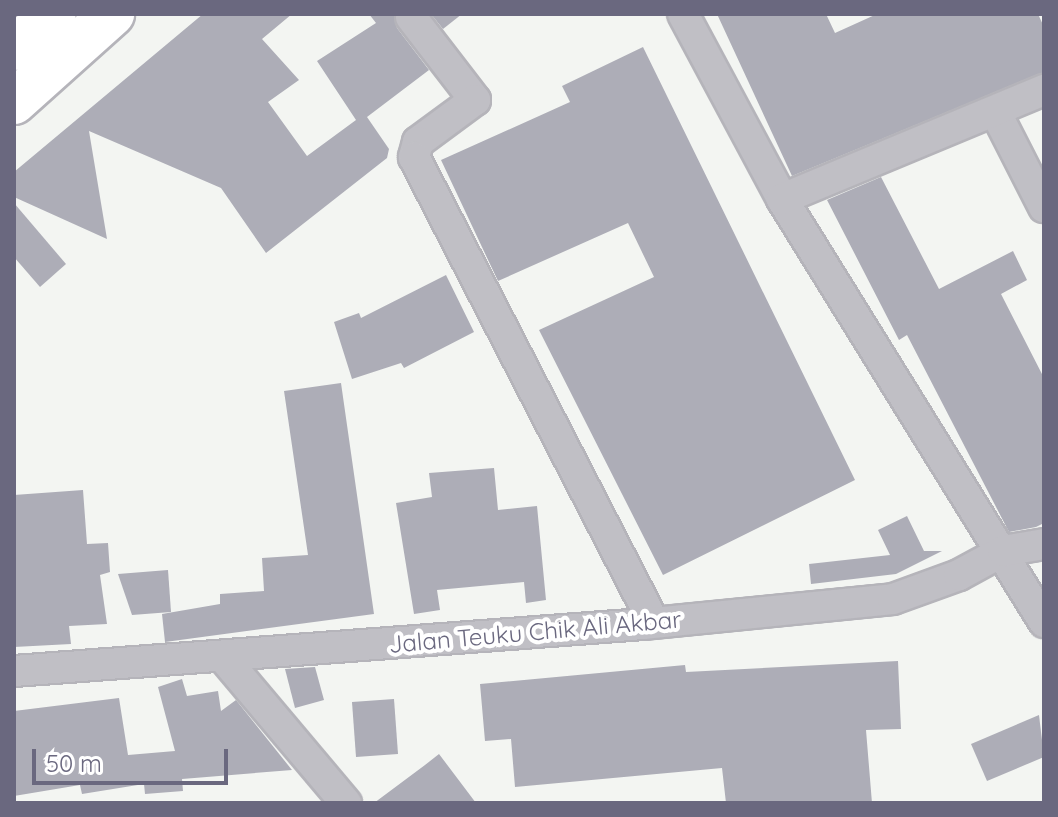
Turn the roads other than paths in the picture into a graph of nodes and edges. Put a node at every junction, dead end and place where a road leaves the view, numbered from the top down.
1 (54, 14) edge
2 (112, 14) edge
3 (683, 14) edge
4 (411, 17) dead end
5 (14, 48) edge
6 (1044, 90) edge
7 (14, 102) edge
8 (995, 111) junction
9 (782, 199) junction
10 (1044, 207) edge
11 (1044, 544) edge
12 (1003, 551) junction
13 (653, 621) junction
14 (1044, 622) edge
15 (223, 657) junction
16 (14, 671) edge
17 (346, 803) edge

1 - 5 highway
2 - 7 highway
3 - 9 street
4 - 13 street
6 - 8 street
8 - 9 street
8 - 10 street
9 - 12 street
11 - 12 street, Jalan Teuku Chik Ali Akbar
12 - 13 street, Jalan Teuku Chik Ali Akbar
12 - 14 street
13 - 15 street, Jalan Teuku Chik Ali Akbar
15 - 16 street, Jalan Teuku Chik Ali Akbar
15 - 17 street

